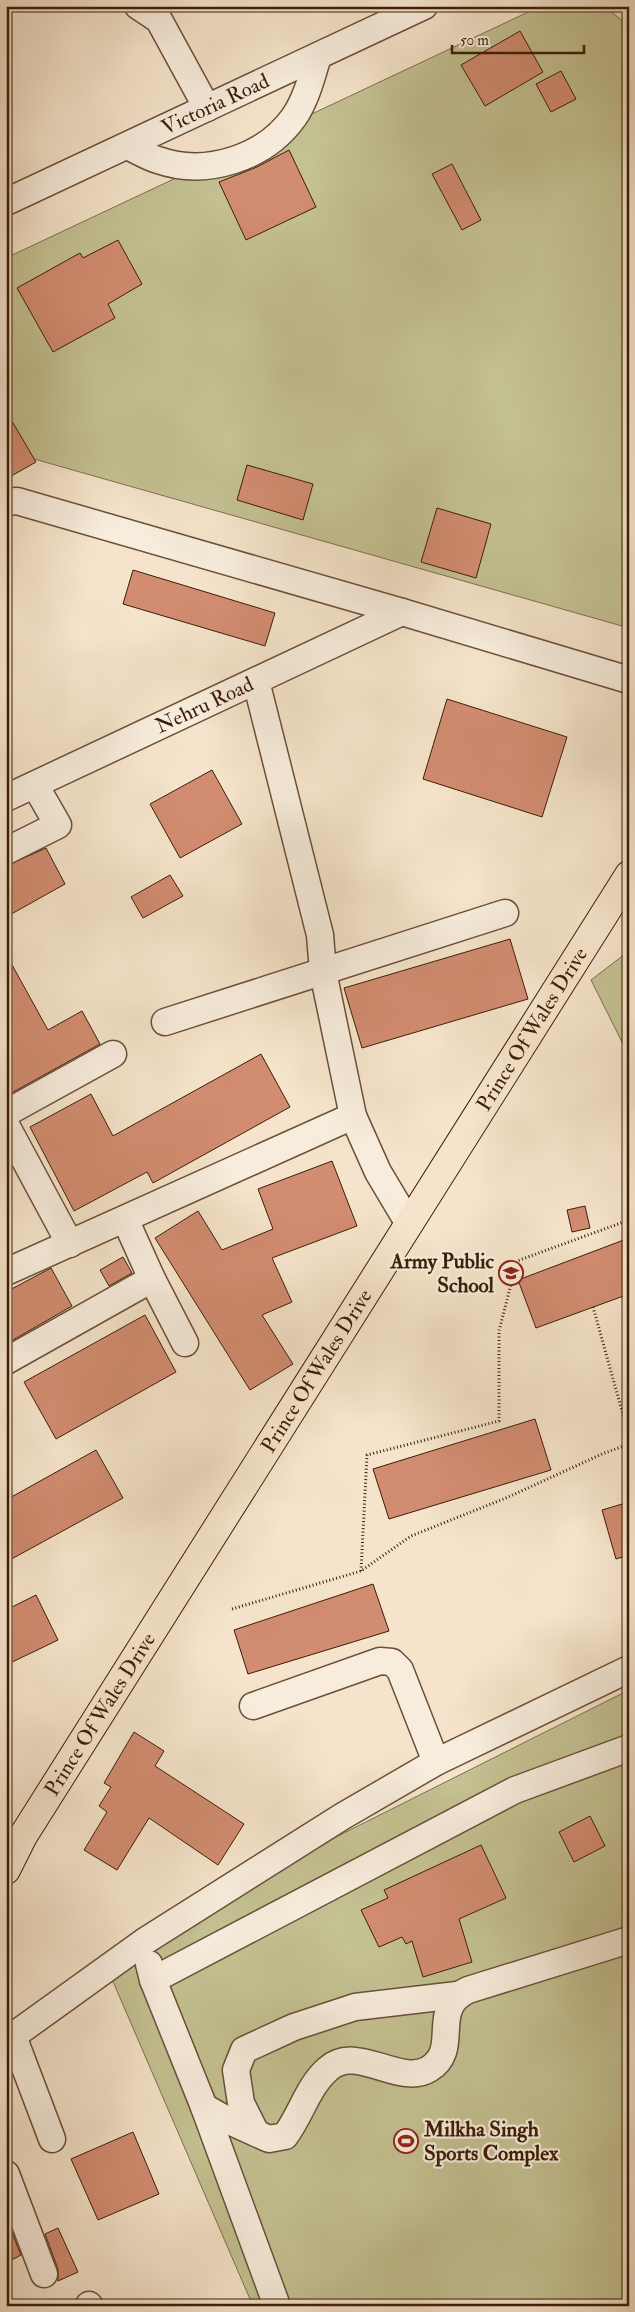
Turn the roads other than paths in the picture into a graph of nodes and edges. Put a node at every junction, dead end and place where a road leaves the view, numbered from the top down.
1 (138, 6) edge
2 (418, 8) edge
3 (160, 13) edge
4 (318, 56) junction
5 (207, 108) junction
6 (127, 146) junction
7 (6, 202) edge
8 (6, 502) edge
9 (402, 612) junction
10 (629, 680) edge
11 (256, 681) junction
12 (35, 784) junction
13 (6, 798) edge
14 (6, 851) edge
15 (629, 875) edge
16 (505, 913) dead end
17 (323, 972) junction
18 (165, 1022) dead end
19 (113, 1054) dead end
20 (6, 1113) edge
21 (353, 1116) junction
22 (6, 1125) edge
23 (125, 1219) junction
24 (409, 1224) junction
25 (70, 1244) junction
26 (6, 1272) edge
27 (152, 1279) junction
28 (185, 1343) dead end
29 (6, 1361) edge
30 (629, 1669) edge
31 (253, 1706) dead end
32 (629, 1748) edge
33 (436, 1762) junction
34 (6, 1870) edge
35 (629, 1940) edge
36 (145, 1941) junction
37 (153, 1980) junction
38 (457, 1995) junction
39 (10, 2038) edge
40 (204, 2107) junction
41 (256, 2134) junction
42 (52, 2139) dead end
43 (6, 2174) edge
44 (44, 2274) dead end
45 (276, 2306) edge

1 - 3 street
2 - 4 street, Victoria Road
3 - 5 street
4 - 5 street, Victoria Road
4 - 6 street
5 - 6 street, Victoria Road
6 - 7 street, Victoria Road
8 - 9 street
9 - 10 street
9 - 11 street, Nehru Road
11 - 12 street, Nehru Road
11 - 17 street
12 - 13 street, Nehru Road
12 - 14 street
15 - 24 main road, Prince Of Wales Drive
16 - 17 street
17 - 18 street
17 - 21 street
19 - 20 street
21 - 23 street
21 - 24 street
22 - 25 street
23 - 25 street
23 - 27 street
24 - 34 main road, Prince Of Wales Drive
25 - 26 street
27 - 28 street
27 - 29 street
30 - 33 street
31 - 33 street
32 - 37 street
33 - 36 street
35 - 38 street
36 - 37 street
36 - 39 street
37 - 40 street
38 - 41 street
38 - 41 street
39 - 42 street
40 - 41 street
40 - 45 street
43 - 44 street

